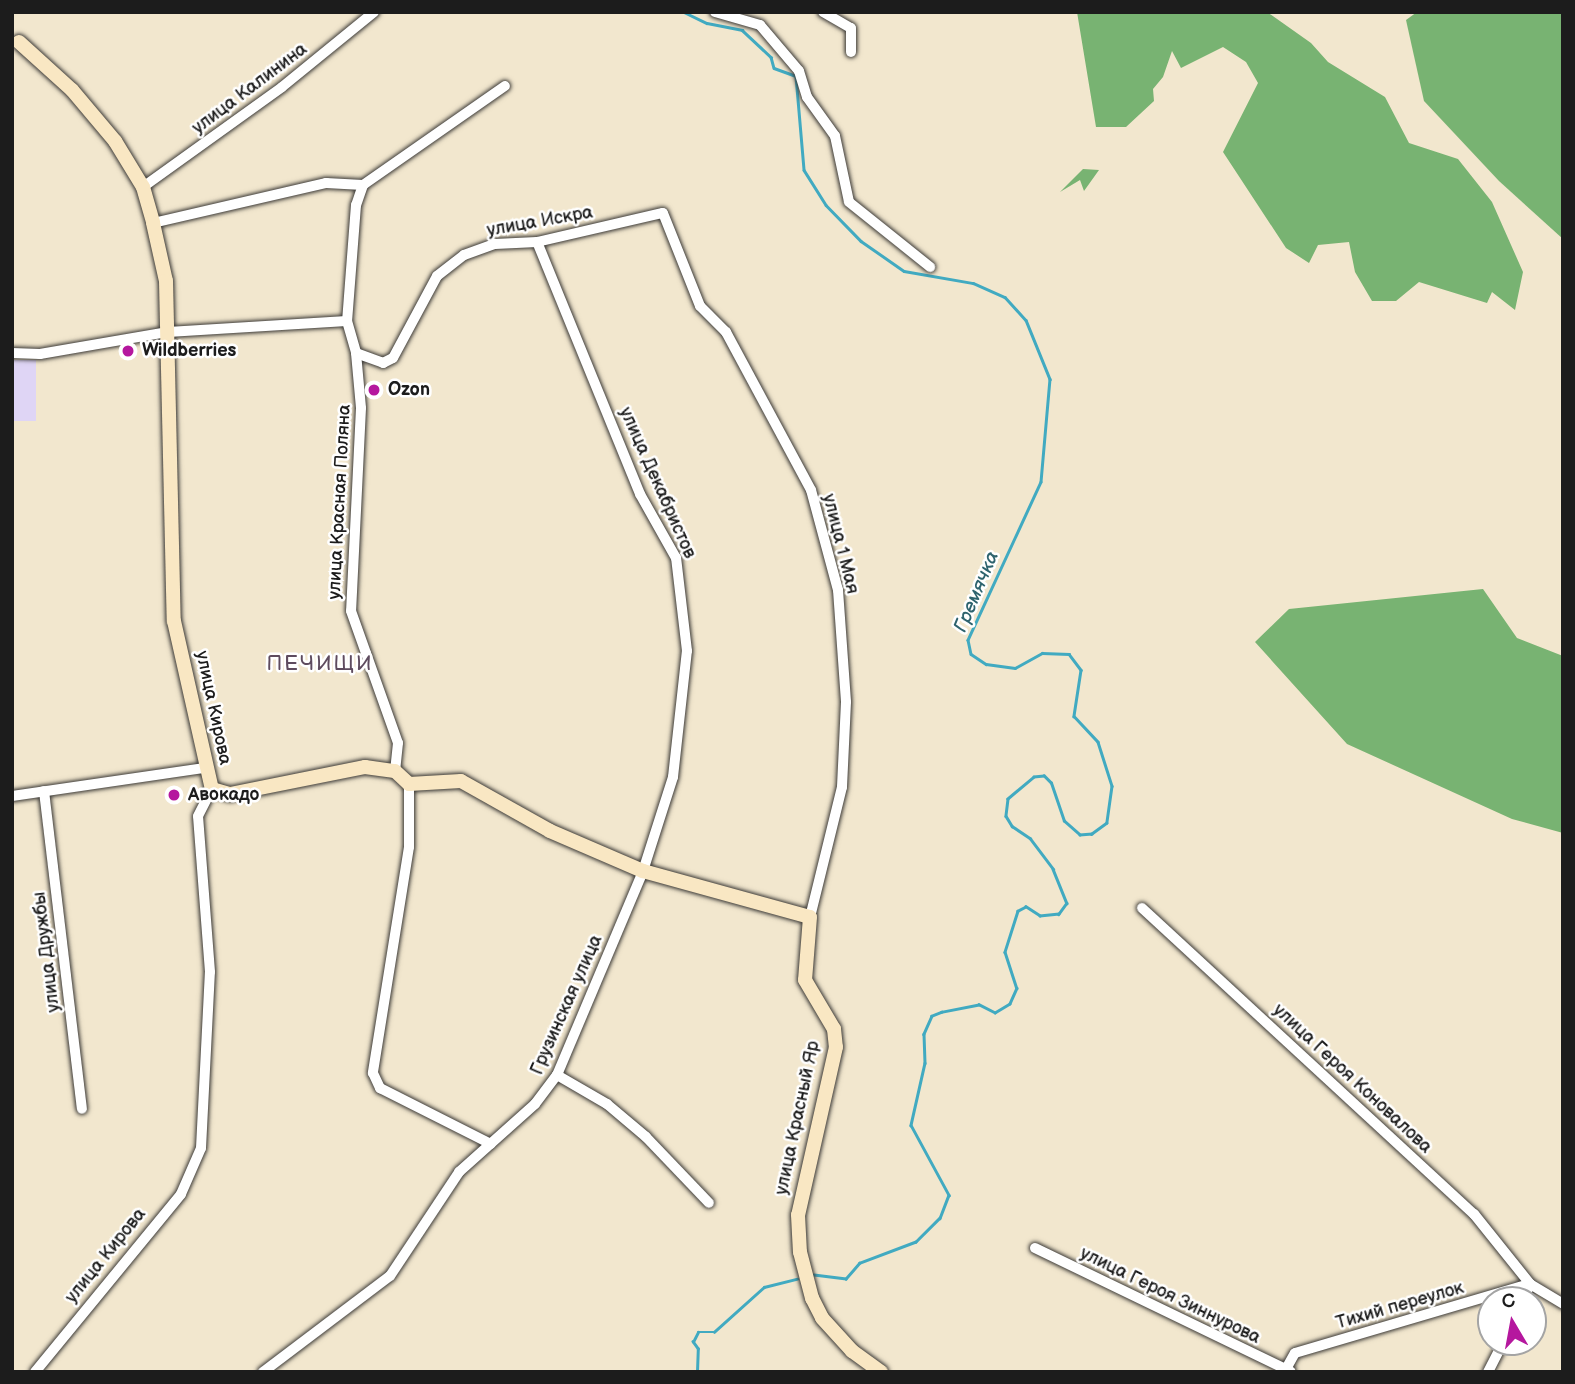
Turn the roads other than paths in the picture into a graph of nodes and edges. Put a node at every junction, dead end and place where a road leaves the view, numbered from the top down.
1 (374, 12) edge
2 (715, 12) edge
3 (823, 12) edge
4 (16, 43) edge
5 (851, 52) dead end
6 (505, 86) dead end
7 (363, 186) junction
8 (143, 187) junction
9 (663, 214) joint
10 (153, 223) junction
11 (537, 242) junction
12 (930, 267) dead end
13 (347, 321) junction
14 (168, 332) junction
15 (12, 353) edge
16 (356, 353) junction
17 (205, 768) junction
18 (395, 771) junction
19 (409, 784) junction
20 (212, 789) junction
21 (44, 791) junction
22 (12, 796) edge
23 (643, 871) junction
24 (1142, 908) dead end
25 (810, 917) junction
26 (557, 1074) junction
27 (82, 1109) dead end
28 (491, 1144) junction
29 (709, 1203) dead end
30 (1034, 1248) dead end
31 (1530, 1284) junction
32 (1563, 1304) edge
33 (1496, 1356) edge
34 (1289, 1370) edge
35 (35, 1372) edge
36 (264, 1372) edge
37 (881, 1372) edge
38 (1488, 1372) edge

1 - 8 street, улица Калинина
2 - 12 street
3 - 5 street
4 - 8 street, улица Кирова
6 - 7 street
7 - 10 street
7 - 13 street, улица Красная Поляна
8 - 10 street, улица Кирова
9 - 11 street, улица Искра
9 - 25 street, улица 1 Мая
10 - 14 street, улица Кирова
11 - 16 street, улица Искра
11 - 23 street, улица Декабристов
13 - 14 street
13 - 16 street, улица Красная Поляна
14 - 15 street
14 - 17 street, улица Кирова
16 - 18 street, улица Красная Поляна
17 - 20 street, улица Кирова
17 - 21 street
18 - 19 street
18 - 20 street
19 - 23 street
19 - 28 street
20 - 35 street, улица Кирова
21 - 22 street
21 - 27 street, улица Дружбы
23 - 25 street
23 - 26 street, Грузинская улица
24 - 31 street, улица Героя Коновалова
25 - 37 street, улица Красный Яр
26 - 28 street, Грузинская улица
26 - 29 street
28 - 36 street, Грузинская улица
30 - 34 street, улица Героя Зиннурова
31 - 32 street
31 - 34 street, Тихий переулок
33 - 38 street

